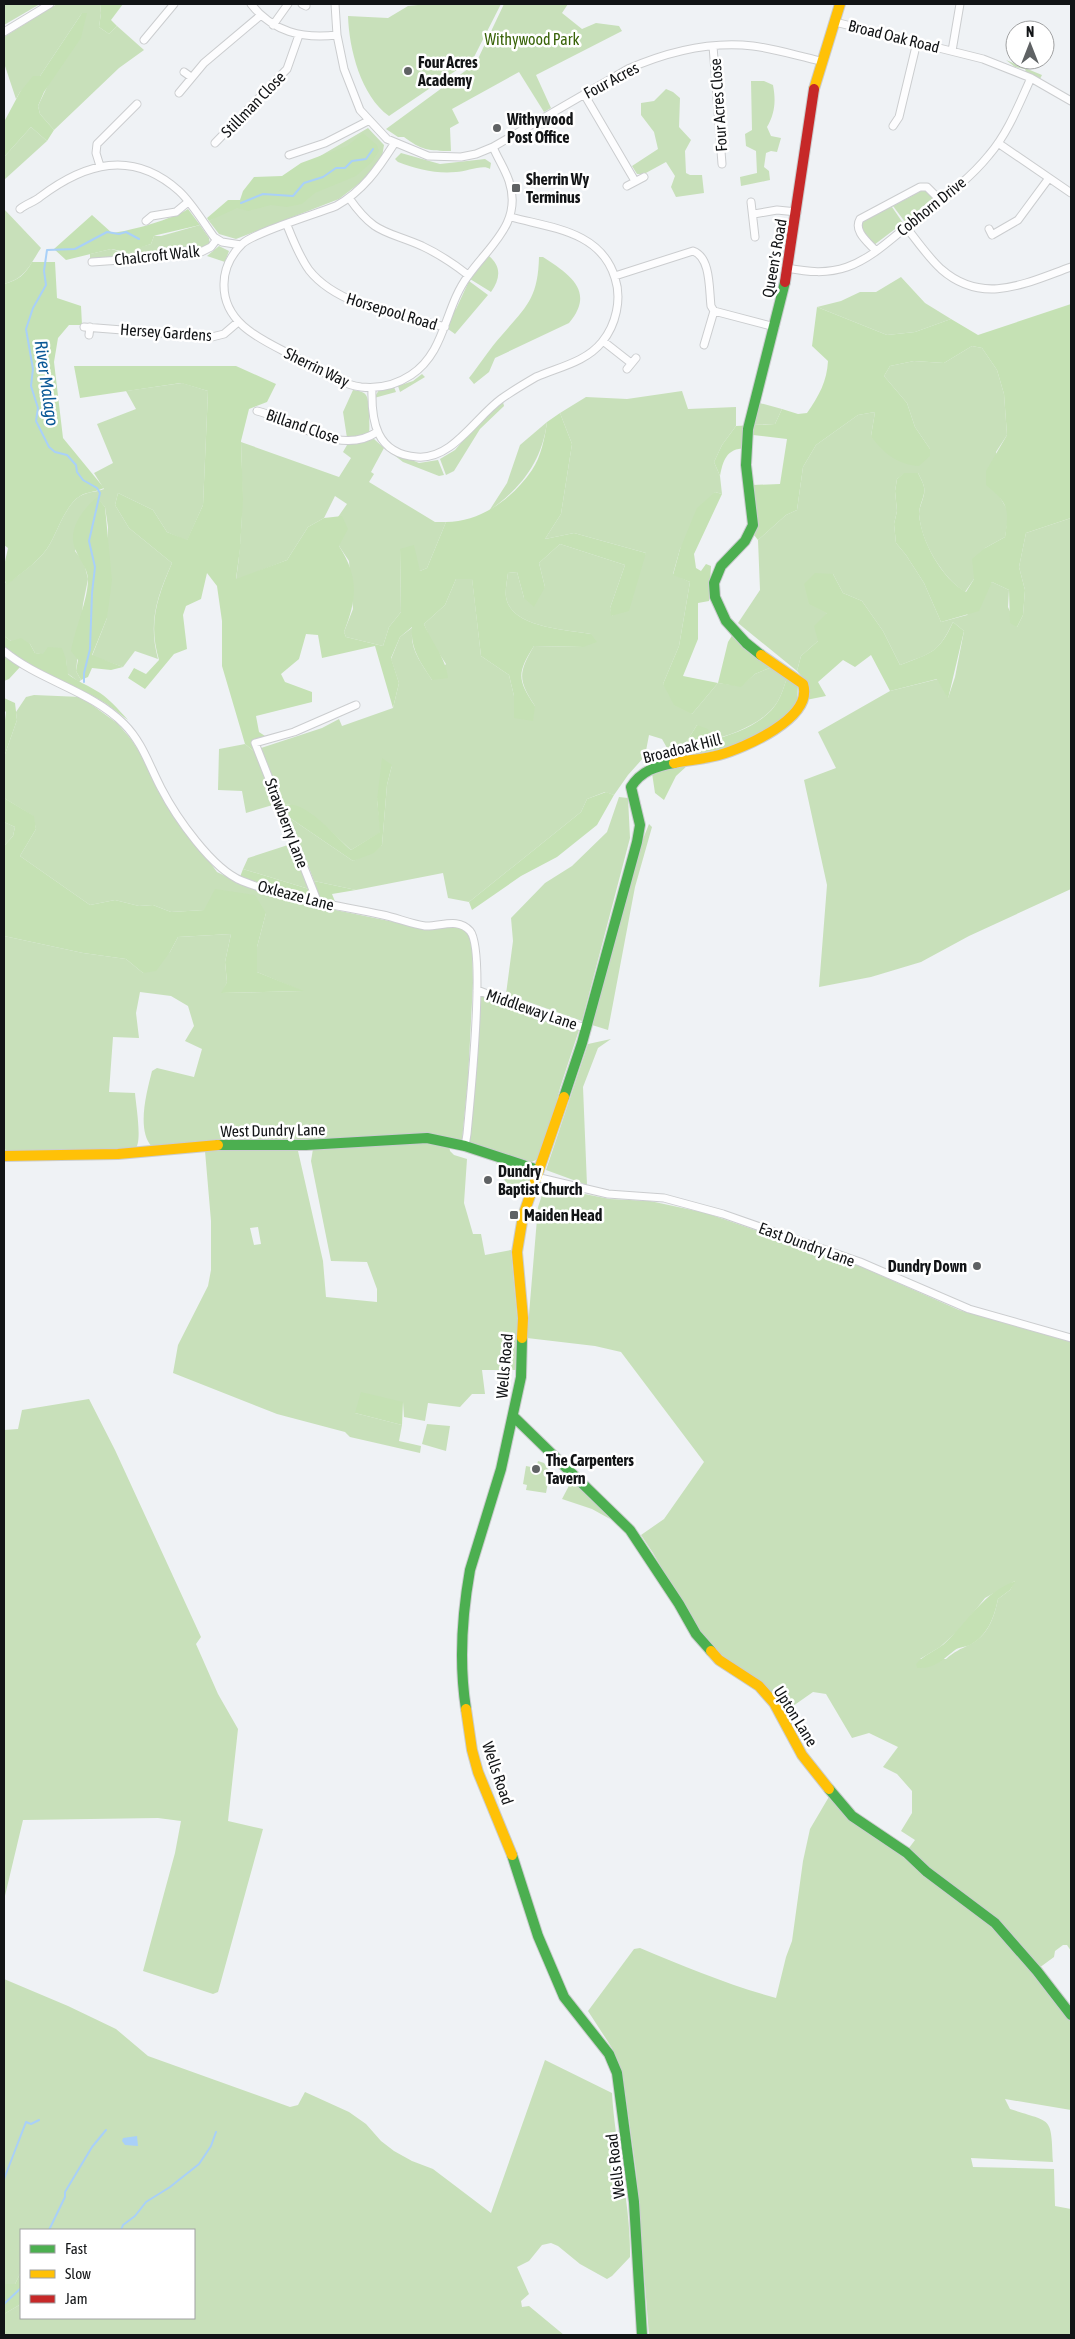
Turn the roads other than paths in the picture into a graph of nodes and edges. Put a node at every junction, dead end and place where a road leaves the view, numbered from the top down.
1 (50, 4) edge
2 (174, 4) edge
3 (251, 4) edge
4 (288, 4) edge
5 (336, 4) edge
6 (840, 4) edge
7 (960, 4) edge
8 (261, 15) junction
9 (835, 22) junction
10 (273, 25) junction
11 (4, 32) edge
12 (299, 35) junction
13 (337, 35) junction
14 (144, 40) dead end
15 (918, 42) junction
16 (714, 46) junction
17 (952, 51) junction
18 (821, 61) junction
19 (184, 72) dead end
20 (191, 77) junction
21 (1031, 78) junction
22 (179, 93) dead end
23 (584, 94) junction
24 (1071, 101) edge
25 (137, 104) dead end
26 (368, 121) junction
27 (893, 126) dead end
28 (215, 143) dead end
29 (998, 143) junction
30 (394, 144) junction
31 (493, 147) junction
32 (289, 155) dead end
33 (722, 164) dead end
34 (100, 166) junction
35 (644, 177) dead end
36 (1050, 178) junction
37 (635, 181) junction
38 (627, 186) dead end
39 (1071, 192) edge
40 (350, 198) junction
41 (940, 200) junction
42 (188, 202) junction
43 (751, 202) dead end
44 (20, 209) dead end
45 (797, 212) junction
46 (754, 214) junction
47 (511, 217) junction
48 (146, 221) dead end
49 (287, 225) junction
50 (906, 227) junction
51 (992, 235) dead end
52 (756, 237) dead end
53 (217, 239) junction
54 (241, 245) junction
55 (876, 251) junction
56 (92, 262) dead end
57 (1071, 267) edge
58 (787, 268) junction
59 (468, 274) junction
60 (615, 276) junction
61 (714, 311) junction
62 (238, 322) junction
63 (775, 327) junction
64 (445, 328) junction
65 (89, 335) dead end
66 (603, 340) junction
67 (704, 345) dead end
68 (631, 363) dead end
69 (372, 388) junction
70 (257, 410) dead end
71 (267, 413) junction
72 (264, 422) dead end
73 (377, 432) junction
74 (753, 518) joint
75 (4, 651) edge
76 (356, 705) dead end
77 (318, 903) junction
78 (477, 990) junction
79 (587, 1028) junction
80 (464, 1146) junction
81 (4, 1156) edge
82 (537, 1174) junction
83 (1071, 1338) edge
84 (514, 1417) junction
85 (1071, 2015) edge
86 (642, 2335) edge

1 - 11 street
2 - 14 street
3 - 8 street
4 - 10 street
5 - 13 street, Four Acres
6 - 9 street, Queen's Road
7 - 17 street
8 - 10 street
8 - 20 street
9 - 15 street, Broad Oak Road
9 - 18 street, Queen's Road
10 - 12 street
12 - 13 street
12 - 28 street, Stillman Close
13 - 26 street, Four Acres
15 - 17 street, Broad Oak Road
15 - 27 street
16 - 18 street, Four Acres
16 - 23 street, Four Acres
16 - 33 street, Four Acres Close
17 - 21 street, Broad Oak Road
18 - 45 street, Queen's Road
19 - 20 street
20 - 22 street
21 - 24 street, Broad Oak Road
21 - 29 street, Cobhorn Drive
23 - 31 street, Four Acres
23 - 37 street
25 - 34 street
26 - 30 street, Four Acres
26 - 32 street
29 - 36 street
29 - 41 street, Cobhorn Drive
30 - 31 street, Four Acres
30 - 40 street
31 - 47 street
34 - 42 street
34 - 44 street
35 - 37 street
36 - 39 street
36 - 51 street
37 - 38 street
40 - 49 street
40 - 59 street
41 - 50 street, Cobhorn Drive
41 - 55 street
42 - 48 street
42 - 53 street
43 - 46 street
45 - 46 street
45 - 58 street, Queen's Road
46 - 52 street
47 - 59 street, Sherrin Way
47 - 60 street
49 - 54 street
49 - 64 street, Horsepool Road
50 - 55 street, Cobhorn Drive
50 - 57 street
53 - 54 street
53 - 56 street, Chalcroft Walk
54 - 62 street, Sherrin Way
55 - 58 street, Cobhorn Drive
58 - 63 street, Queen's Road
59 - 64 street, Sherrin Way
60 - 61 street
60 - 66 street
61 - 63 street
61 - 67 street
62 - 65 street, Hersey Gardens
62 - 69 street, Sherrin Way
63 - 74 street, Queen's Road
64 - 69 street, Sherrin Way
66 - 68 street
66 - 73 street
69 - 73 street
70 - 71 street, Billand Close
71 - 72 street
71 - 73 street, Billand Close
74 - 79 street, Broadoak Hill
75 - 77 street, Oxleaze Lane
76 - 77 street, Strawberry Lane
77 - 78 street, Oxleaze Lane
78 - 79 street, Middleway Lane
78 - 80 street, Oxleaze Lane
79 - 82 street, Broadoak Hill
80 - 81 street, West Dundry Lane
80 - 82 street, West Dundry Lane
82 - 83 street, East Dundry Lane
82 - 84 street, Wells Road
84 - 85 street, Upton Lane
84 - 86 street, Wells Road

